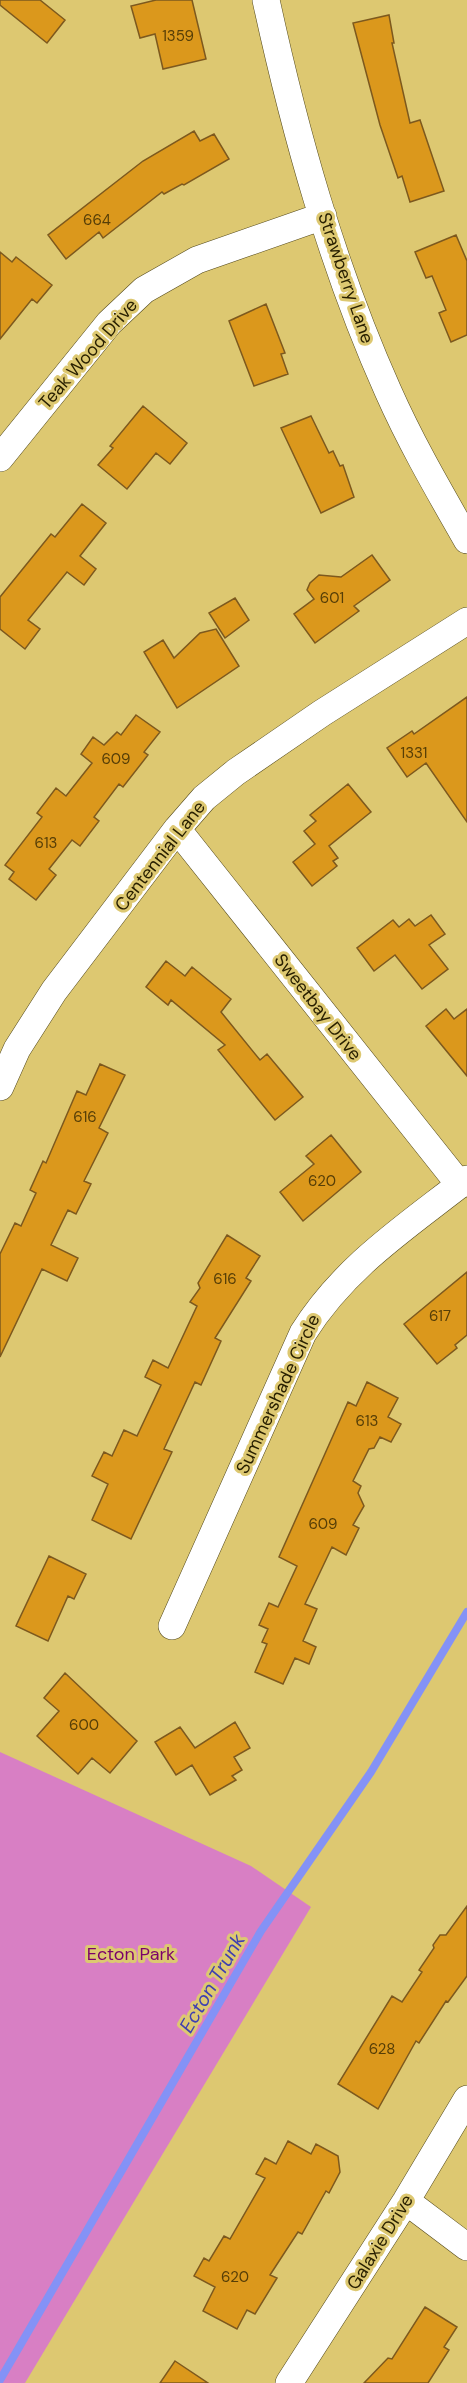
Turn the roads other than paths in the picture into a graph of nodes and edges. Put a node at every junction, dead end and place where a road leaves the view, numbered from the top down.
1 (266, 0) edge
2 (323, 216) junction
3 (0, 458) edge
4 (467, 540) edge
5 (467, 621) edge
6 (177, 829) junction
7 (0, 1087) edge
8 (463, 1182) edge
9 (172, 1626) dead end
10 (467, 2099) edge
11 (406, 2201) junction
12 (467, 2247) edge
13 (289, 2383) edge

1 - 2 street, Strawberry Lane
2 - 3 street, Teak Wood Drive
2 - 4 street, Strawberry Lane
5 - 6 street, Centennial Lane
6 - 7 street, Centennial Lane
6 - 8 street, Sweetbay Drive
8 - 9 street, Summershade Circle
10 - 11 street, Galaxie Drive
11 - 12 street
11 - 13 street, Galaxie Drive

